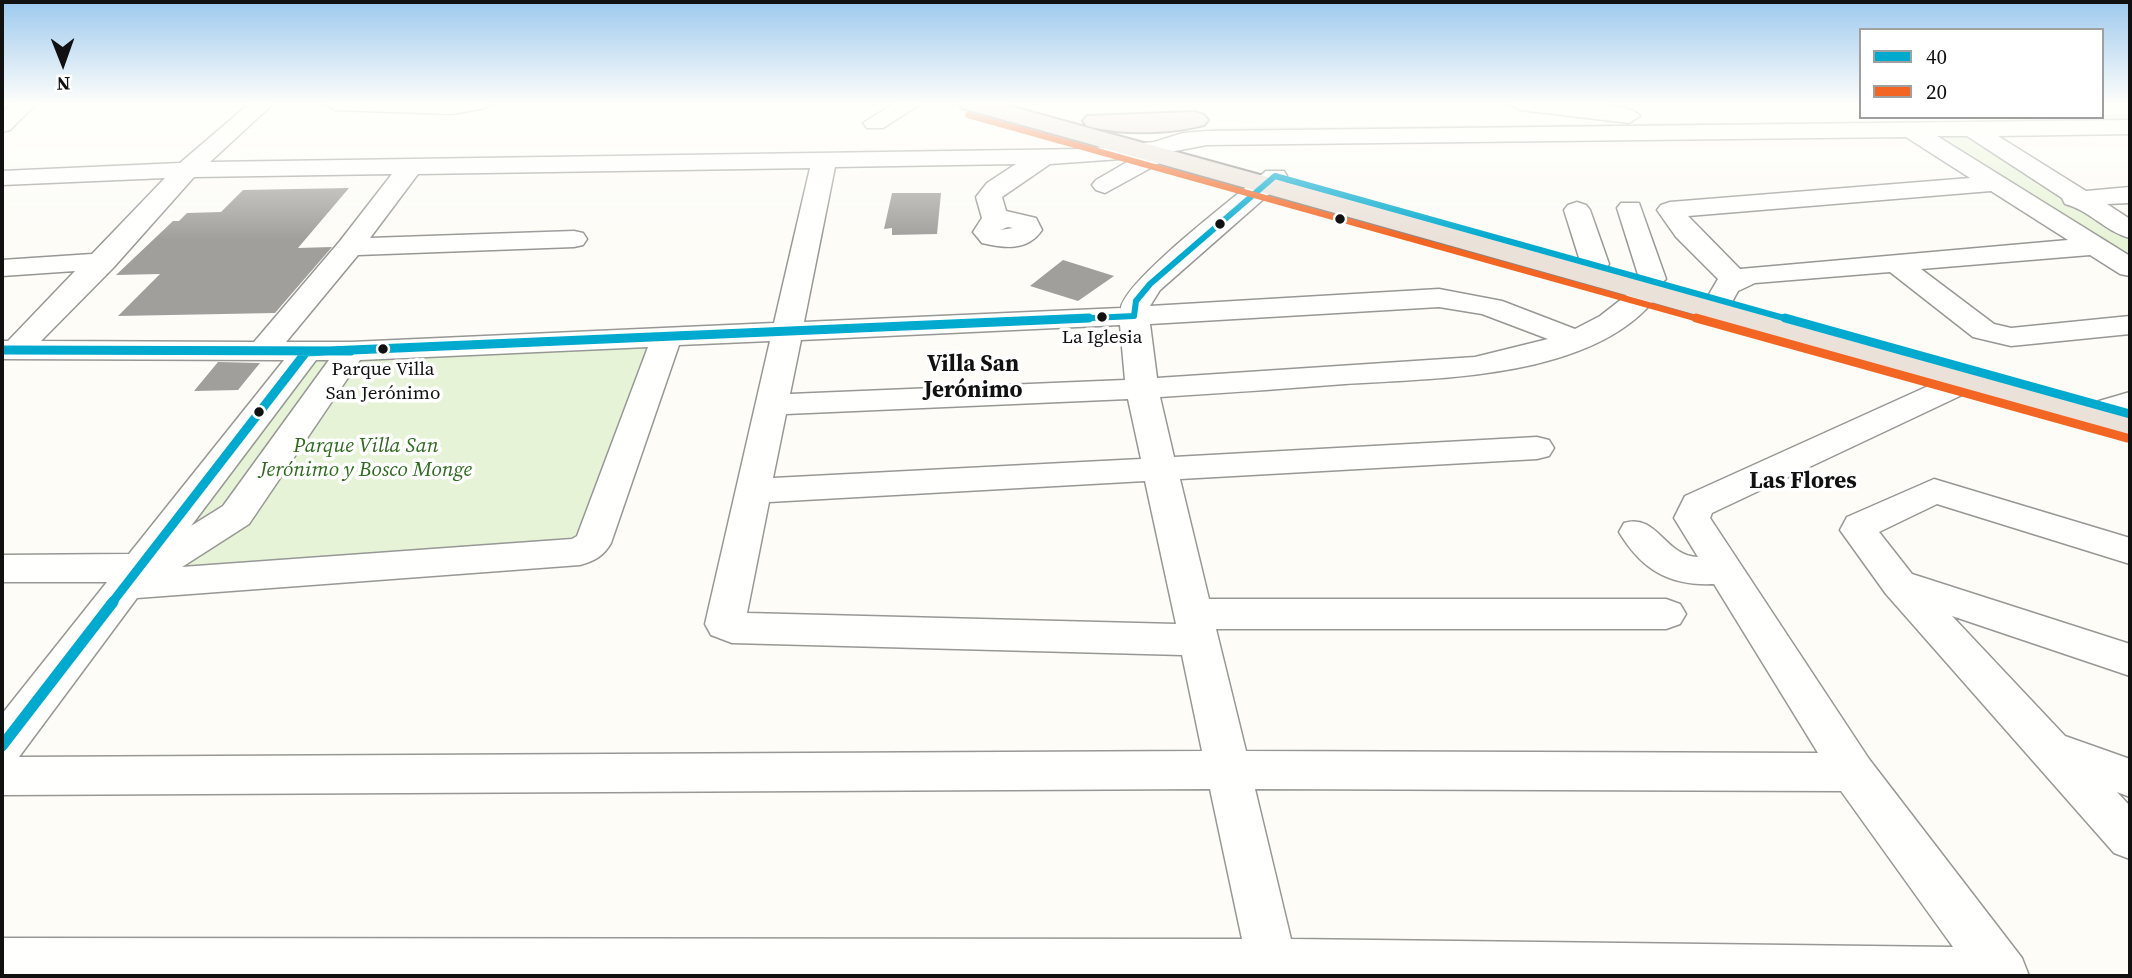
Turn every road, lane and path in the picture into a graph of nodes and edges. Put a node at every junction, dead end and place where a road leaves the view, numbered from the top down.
1 (211, 149) edge
2 (1133, 149) edge
3 (1151, 149) edge
4 (1159, 149) edge
5 (1941, 149) edge
6 (2003, 149) edge
7 (1045, 156) junction
8 (824, 160) junction
9 (411, 166) junction
10 (187, 170) junction
11 (2, 178) edge
12 (1270, 180) junction
13 (1996, 183) junction
14 (1105, 185) dead end
15 (2130, 195) edge
16 (2081, 199) junction
17 (2028, 202) junction
18 (1630, 208) dead end
19 (1577, 210) dead end
20 (996, 221) dead end
21 (2130, 230) edge
22 (575, 239) dead end
23 (2096, 246) junction
24 (350, 247) junction
25 (104, 261) junction
26 (1895, 262) junction
27 (1595, 264) junction
28 (2, 268) edge
29 (2130, 268) edge
30 (1649, 285) junction
31 (1728, 289) junction
32 (1134, 316) junction
33 (2130, 325) edge
34 (786, 331) junction
35 (667, 337) junction
36 (1575, 340) junction
37 (10, 349) edge
38 (262, 351) junction
39 (351, 351) junction
40 (306, 352) junction
41 (1968, 380) junction
42 (1142, 390) junction
43 (774, 405) junction
44 (2125, 412) edge
45 (1537, 448) dead end
46 (1160, 467) junction
47 (756, 491) junction
48 (1637, 532) dead end
49 (2130, 551) edge
50 (2, 568) edge
51 (1725, 570) junction
52 (133, 576) junction
53 (1899, 584) junction
54 (1666, 614) dead end
55 (1198, 627) junction
56 (2130, 660) edge
57 (2, 746) edge
58 (2046, 748) junction
59 (1227, 770) junction
60 (1853, 772) junction
61 (2, 776) edge
62 (2130, 778) edge
63 (2130, 838) edge
64 (2, 962) edge
65 (293, 968) edge
66 (536, 968) edge
67 (77, 969) edge
68 (751, 969) edge
69 (1274, 970) edge
70 (978, 971) edge
71 (2002, 974) edge

1 - 10 street
2 - 7 street
3 - 14 street
4 - 12 highway
5 - 13 street
6 - 16 street
7 - 8 street
7 - 20 street
8 - 9 street
8 - 34 street
9 - 10 street
9 - 24 street
10 - 11 street
10 - 25 street
12 - 27 highway
12 - 30 highway
12 - 32 street
13 - 17 street
13 - 31 street
15 - 16 street
16 - 17 street
16 - 21 street
17 - 23 street
18 - 30 street
19 - 27 street
22 - 24 street
23 - 26 street
23 - 29 street
24 - 38 street
25 - 28 street
25 - 37 street
26 - 31 street
26 - 33 street
27 - 30 highway
30 - 31 highway
30 - 36 street
30 - 41 highway
31 - 44 highway
32 - 34 street
32 - 36 street
32 - 42 street
34 - 35 street
34 - 43 street
35 - 39 street
35 - 52 street
36 - 42 street
37 - 38 street
38 - 40 street
39 - 40 street
39 - 52 street
40 - 52 street
41 - 44 highway
41 - 51 street
42 - 43 street
42 - 46 street
43 - 47 street
45 - 46 street
46 - 47 street
46 - 55 street
47 - 55 street
48 - 51 street
49 - 53 street
50 - 52 street
51 - 60 street
52 - 57 street
53 - 56 street
53 - 58 street
54 - 55 street
55 - 59 street
58 - 62 street
58 - 63 street
59 - 60 street
59 - 61 street
59 - 69 street
60 - 71 street
64 - 67 street
65 - 66 street
65 - 67 street
66 - 68 street
68 - 70 street
69 - 70 street
69 - 71 street

